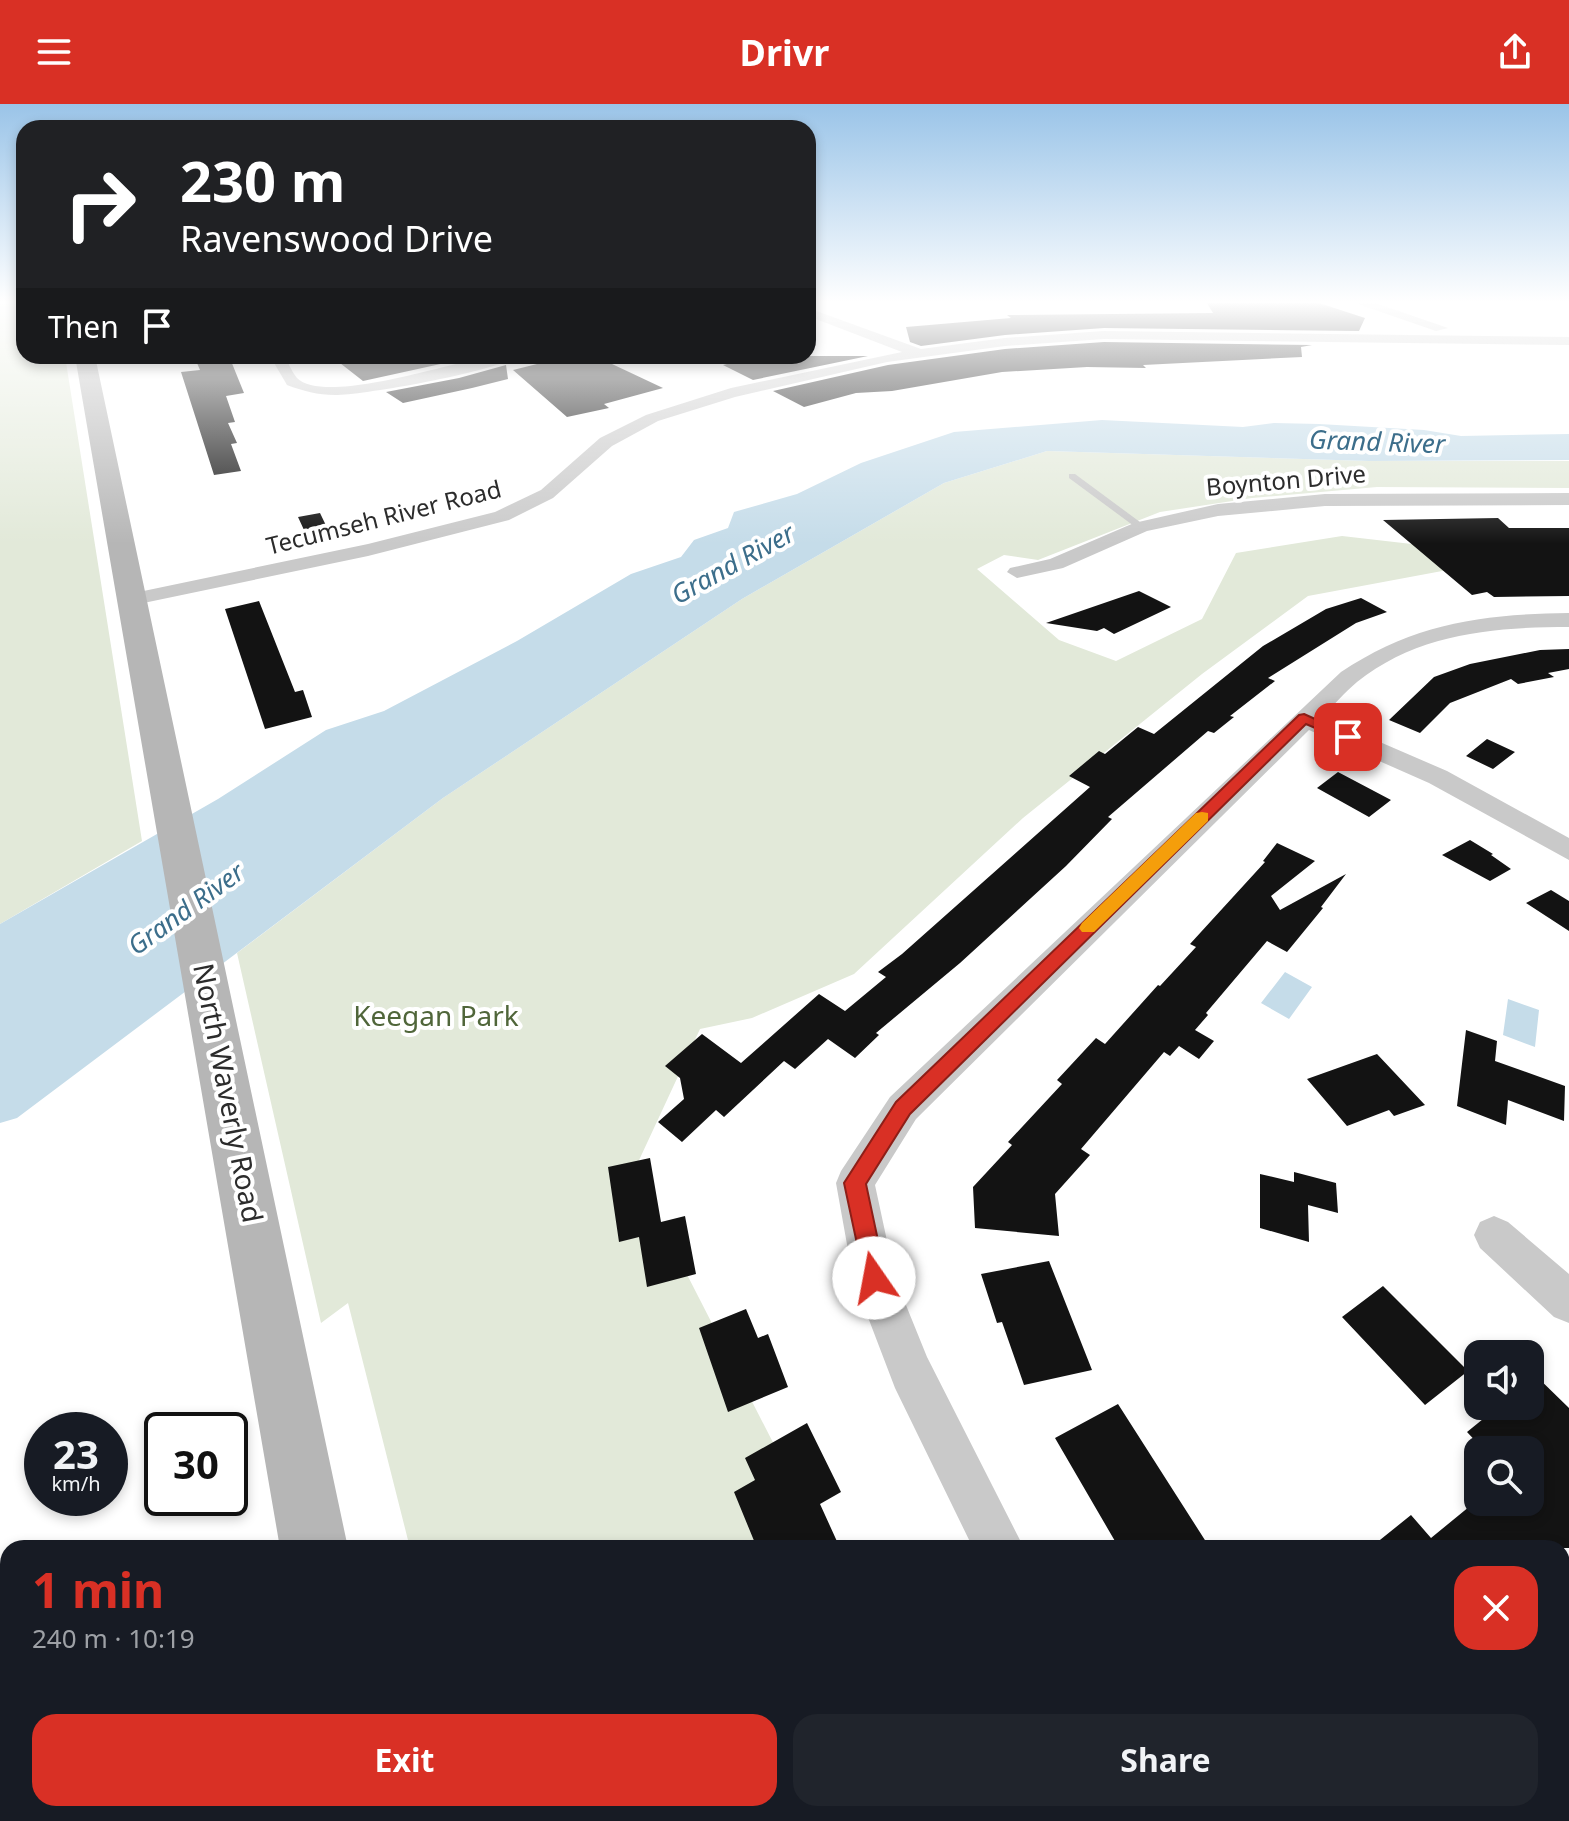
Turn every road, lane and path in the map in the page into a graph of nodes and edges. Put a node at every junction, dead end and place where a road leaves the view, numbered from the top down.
1 (90, 383) edge
2 (295, 383) edge
3 (389, 383) edge
4 (776, 383) edge
5 (1072, 476) dead end
6 (1569, 499) edge
7 (1141, 527) junction
8 (1017, 572) dead end
9 (134, 599) junction
10 (1569, 620) edge
11 (1304, 718) junction
12 (1569, 850) edge
13 (1494, 1235) dead end
14 (1569, 1302) edge
15 (312, 1540) edge
16 (995, 1540) edge

1 - 9 main road, North Waverly Road
2 - 3 street
4 - 9 street, Tecumseh River Road
5 - 7 lane
6 - 7 street, Boynton Drive
7 - 8 street, Boynton Drive
9 - 15 main road, North Waverly Road
10 - 11 street
11 - 12 street
11 - 16 street
13 - 14 street

